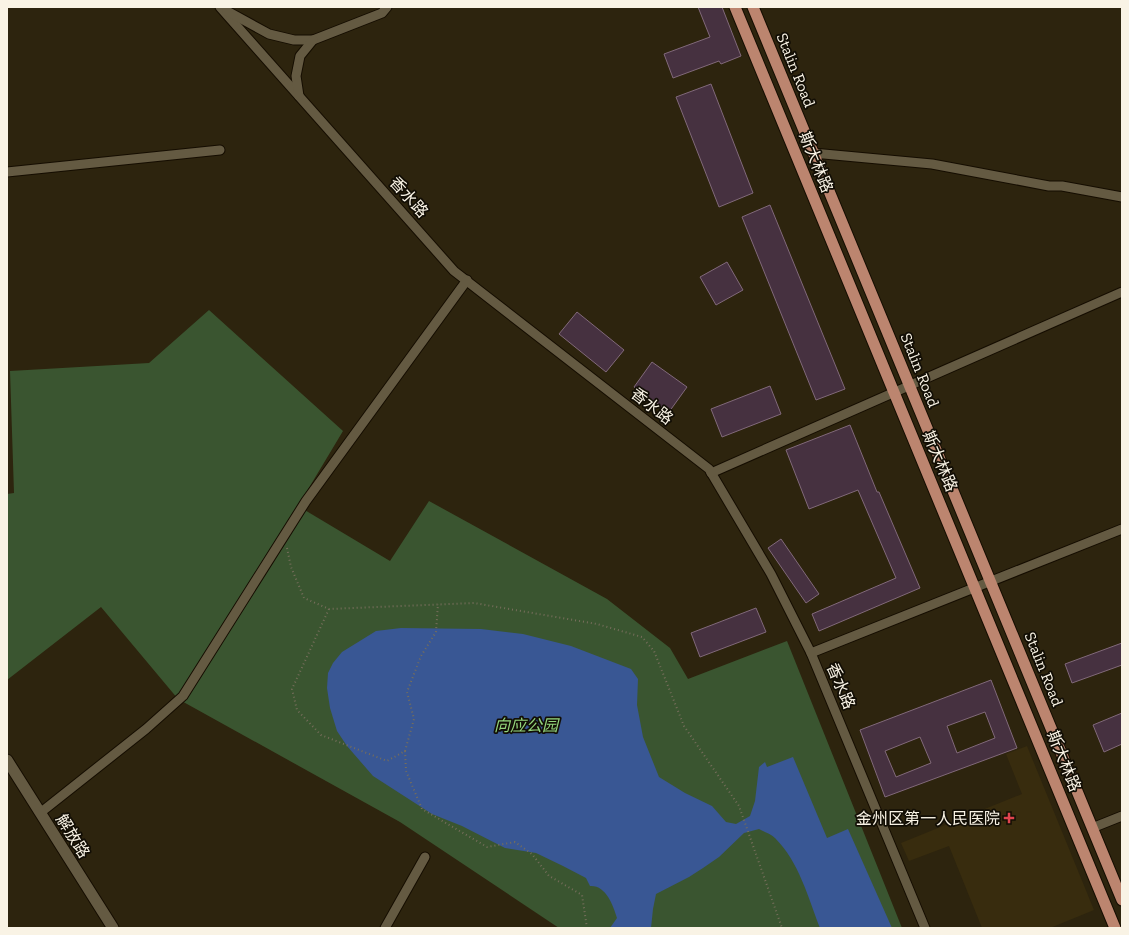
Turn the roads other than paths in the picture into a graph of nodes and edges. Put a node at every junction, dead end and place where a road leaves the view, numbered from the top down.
1 (220, 7) edge
2 (387, 7) edge
3 (735, 7) edge
4 (753, 7) edge
5 (313, 40) junction
6 (299, 96) junction
7 (220, 150) dead end
8 (813, 152) junction
9 (7, 172) edge
10 (1122, 197) edge
11 (467, 280) junction
12 (1122, 292) edge
13 (909, 385) junction
14 (894, 392) junction
15 (711, 473) junction
16 (1122, 529) edge
17 (990, 582) junction
18 (976, 588) junction
19 (811, 653) junction
20 (7, 760) edge
21 (40, 813) junction
22 (1122, 816) edge
23 (1092, 828) junction
24 (425, 857) dead end
25 (1122, 900) edge
26 (113, 928) edge
27 (385, 928) edge
28 (925, 928) edge
29 (1115, 928) edge

1 - 5 street
1 - 6 street, 香水路
2 - 5 street
3 - 14 main road, 斯大林路
4 - 8 main road, Stalin Road
5 - 6 street
6 - 11 street, 香水路
7 - 9 street
8 - 10 street
8 - 13 main road, Stalin Road
11 - 15 street, 香水路
11 - 21 street
12 - 13 street
13 - 14 street
13 - 17 main road, Stalin Road
14 - 15 street
14 - 18 main road, 斯大林路
15 - 19 street, 香水路
16 - 17 street
17 - 18 street
17 - 23 main road, Stalin Road
18 - 19 street
18 - 29 main road, 斯大林路
19 - 28 street, 香水路
20 - 21 street, 解放路
21 - 26 street, 解放路
22 - 23 street
23 - 25 main road, Stalin Road
24 - 27 street

